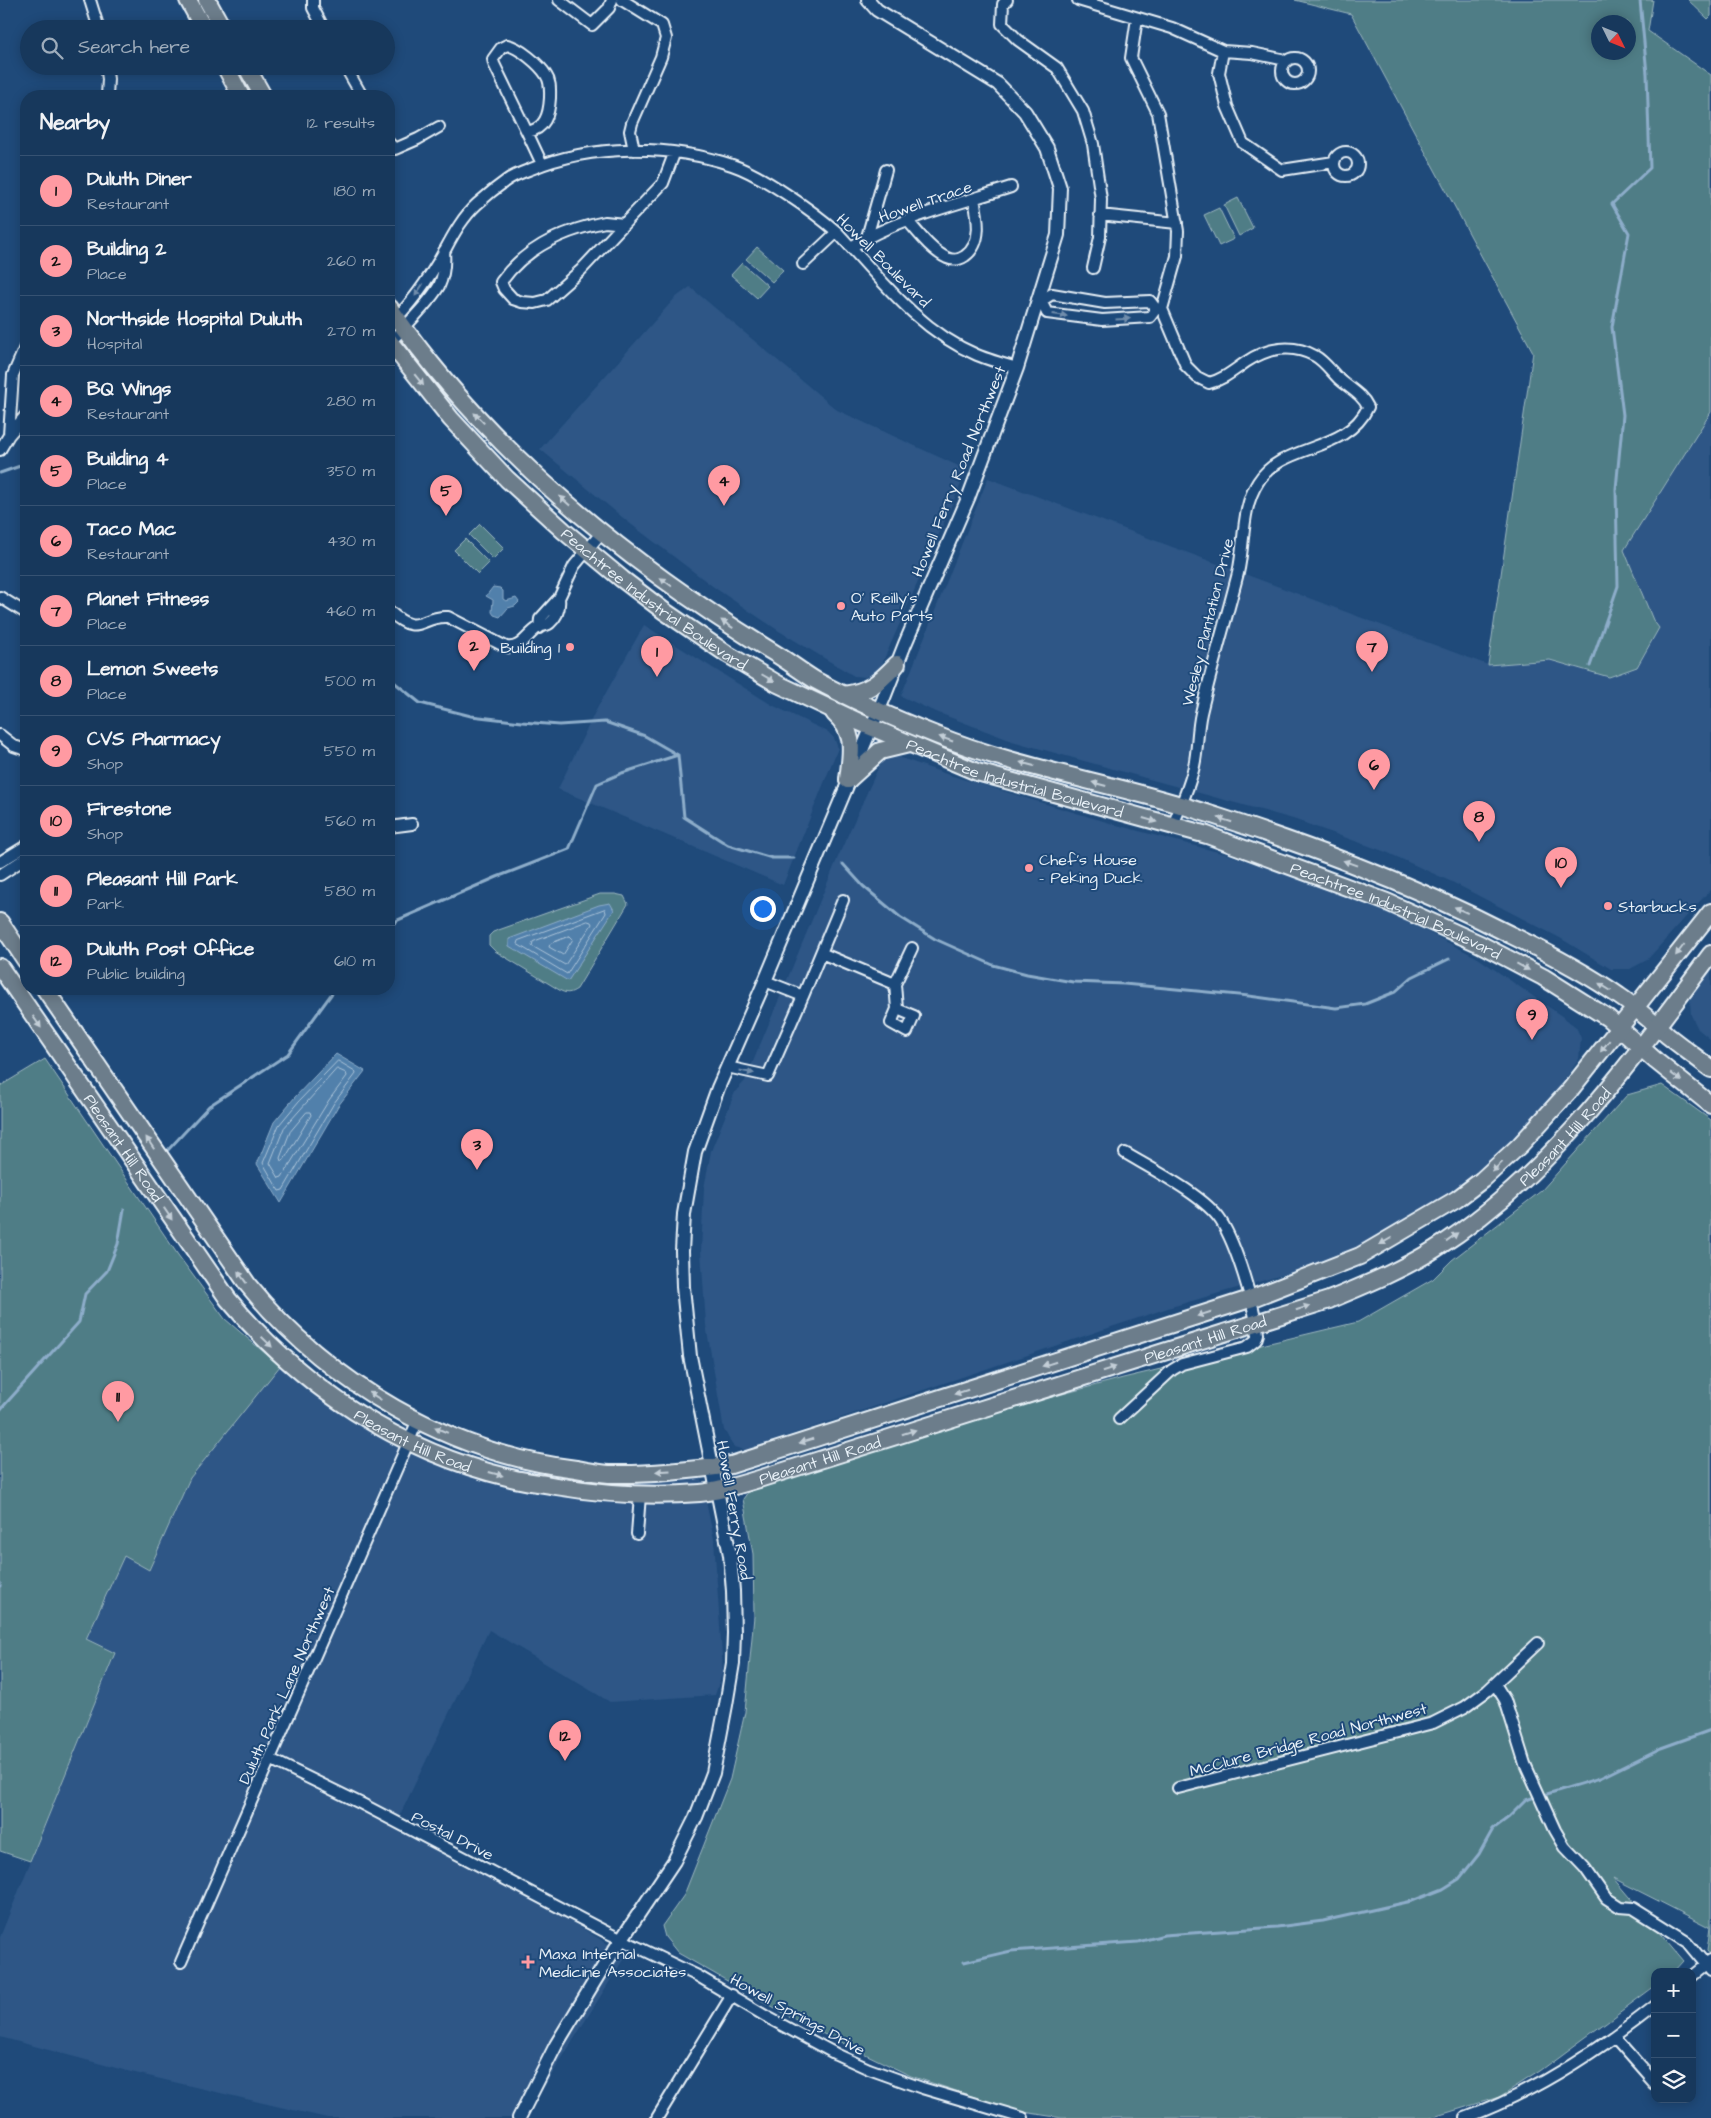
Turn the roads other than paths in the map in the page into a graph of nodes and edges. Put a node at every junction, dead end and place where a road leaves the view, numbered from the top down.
1 (90, 0) edge
2 (188, 0) edge
3 (207, 0) edge
4 (313, 0) edge
5 (559, 0) edge
6 (612, 0) edge
7 (622, 0) edge
8 (868, 0) edge
9 (1007, 0) edge
10 (1078, 0) edge
11 (1137, 18) junction
12 (96, 20) edge
13 (199, 20) edge
14 (218, 20) edge
15 (319, 20) edge
16 (1223, 51) junction
17 (1286, 62) dead end
18 (107, 75) edge
19 (230, 75) edge
20 (251, 75) edge
21 (350, 75) edge
22 (107, 90) edge
23 (238, 90) edge
24 (260, 90) edge
25 (359, 90) edge
26 (439, 127) dead end
27 (527, 132) junction
28 (395, 149) edge
29 (634, 150) junction
30 (674, 154) junction
31 (1334, 162) dead end
32 (542, 164) junction
33 (886, 170) dead end
34 (1010, 187) dead end
35 (974, 199) junction
36 (1100, 215) junction
37 (908, 221) junction
38 (1176, 223) junction
39 (624, 224) junction
40 (837, 232) junction
41 (867, 237) junction
42 (851, 248) junction
43 (803, 264) dead end
44 (1093, 268) dead end
45 (1039, 300) junction
46 (1088, 301) junction
47 (1159, 309) junction
48 (1086, 318) junction
49 (395, 325) edge
50 (395, 329) edge
51 (395, 330) edge
52 (20, 360) edge
53 (1017, 368) junction
54 (20, 422) edge
55 (9, 435) junction
56 (0, 450) edge
57 (602, 532) junction
58 (587, 550) junction
59 (0, 597) edge
60 (20, 610) edge
61 (395, 616) edge
62 (897, 664) junction
63 (844, 695) junction
64 (828, 708) junction
65 (879, 711) junction
66 (872, 727) junction
67 (0, 736) edge
68 (909, 744) junction
69 (20, 748) edge
70 (848, 780) junction
71 (1180, 805) junction
72 (412, 824) dead end
73 (395, 826) edge
74 (1173, 826) junction
75 (20, 850) edge
76 (0, 862) edge
77 (20, 862) edge
78 (0, 875) edge
79 (843, 900) dead end
80 (1711, 912) edge
81 (0, 922) edge
82 (912, 948) dead end
83 (20, 952) edge
84 (821, 953) junction
85 (1711, 954) edge
86 (0, 967) edge
87 (765, 981) junction
88 (895, 984) junction
89 (49, 995) edge
90 (803, 996) junction
91 (1635, 1008) junction
92 (897, 1009) dead end
93 (1657, 1026) junction
94 (1620, 1028) junction
95 (1641, 1047) junction
96 (727, 1067) junction
97 (1711, 1069) edge
98 (1711, 1105) edge
99 (703, 1124) joint
100 (1125, 1153) dead end
101 (1250, 1299) junction
102 (1257, 1323) junction
103 (418, 1420) junction
104 (1119, 1420) dead end
105 (409, 1442) junction
106 (712, 1468) junction
107 (716, 1490) junction
108 (640, 1495) junction
109 (637, 1534) dead end
110 (1538, 1643) dead end
111 (1495, 1684) junction
112 (270, 1759) junction
113 (1178, 1788) dead end
114 (622, 1940) junction
115 (181, 1962) dead end
116 (1709, 1966) edge
117 (1696, 1974) edge
118 (732, 1995) junction
119 (1651, 2009) edge
120 (1618, 2034) junction
121 (1651, 2079) edge
122 (519, 2118) edge
123 (657, 2118) edge
124 (1023, 2118) edge
125 (1466, 2118) edge

1 - 12 street
2 - 13 highway
3 - 14 highway
4 - 15 street
5 - 6 street
7 - 29 street
8 - 45 street, Howell Ferry Road Northwest
9 - 36 street
10 - 11 street
11 - 16 street
11 - 38 street
16 - 17 street
16 - 31 street
18 - 22 street
19 - 23 highway
20 - 24 highway
21 - 25 street
26 - 28 street
27 - 27 street
27 - 32 street
29 - 30 street, Howell Boulevard
29 - 32 street, Howell Boulevard
30 - 39 street
30 - 40 street, Howell Boulevard
32 - 49 street, Howell Boulevard
33 - 41 street
34 - 35 street, Howell Trace
35 - 37 street, Howell Trace
35 - 37 street
36 - 38 street
36 - 44 street
37 - 41 street, Howell Trace
38 - 47 street
39 - 39 street
40 - 42 street, Howell Boulevard
40 - 43 street
41 - 42 street, Howell Trace
42 - 53 street, Howell Boulevard
45 - 46 street
45 -> 48 street
45 - 53 street, Howell Ferry Road Northwest
46 - 47 street
46 - 48 street
48 -> 47 street
47 - 71 street, Wesley Plantation Drive
57 -> 50 highway, Peachtree Industrial Boulevard
51 -> 58 highway, Peachtree Industrial Boulevard
52 - 55 street
53 - 62 street, Howell Ferry Road Northwest
54 - 55 street
55 - 56 street
57 - 58 street
63 -> 57 highway, Peachtree Industrial Boulevard
58 - 61 street
58 -> 64 highway, Peachtree Industrial Boulevard
59 - 60 street
62 - 63 highway
62 - 65 street, Howell Ferry Road Northwest
63 - 65 highway, Peachtree Industrial Boulevard
64 - 66 highway, Peachtree Industrial Boulevard
64 - 70 highway
65 - 66 street, Howell Ferry Road Northwest
71 -> 65 highway, Peachtree Industrial Boulevard
66 - 68 highway, Peachtree Industrial Boulevard
66 - 70 street, Howell Ferry Road Northwest
67 - 69 street
68 - 70 highway
68 -> 74 highway, Peachtree Industrial Boulevard
70 - 87 street, Howell Ferry Road Northwest
71 - 74 street
91 -> 71 highway, Peachtree Industrial Boulevard
72 - 73 street
74 -> 94 highway, Peachtree Industrial Boulevard
75 - 76 street
77 - 78 street
79 - 84 street
80 -> 91 highway, Pleasant Hill Road
81 - 83 highway
82 - 88 street
84 - 88 street
84 - 90 street
85 - 93 highway, Pleasant Hill Road
86 -> 105 highway, Pleasant Hill Road
87 - 90 street
87 - 96 street, Howell Ferry Road Northwest
88 - 92 street
103 -> 89 highway, Pleasant Hill Road
96 -> 90 street
91 - 93 highway, Peachtree Industrial Boulevard
91 - 94 highway, Pleasant Hill Road
93 - 95 highway, Pleasant Hill Road
93 - 97 highway, Peachtree Industrial Boulevard
94 - 95 highway, Peachtree Industrial Boulevard
94 -> 101 highway, Pleasant Hill Road
95 -> 98 highway, Peachtree Industrial Boulevard
102 -> 95 highway, Pleasant Hill Road
96 - 99 street, Howell Ferry Road Northwest
99 - 106 street, Howell Ferry Road
100 - 101 street
101 - 102 street
101 -> 106 highway, Pleasant Hill Road
102 - 104 street
107 -> 102 highway, Pleasant Hill Road
103 - 105 street, Duluth Park Lane Northwest
106 -> 103 highway, Pleasant Hill Road
105 -> 108 highway, Pleasant Hill Road
105 - 112 street, Duluth Park Lane Northwest
106 - 107 street, Howell Ferry Road
107 - 108 highway, Pleasant Hill Road
107 - 114 street, Howell Ferry Road
108 - 109 street
110 - 111 street, McClure Bridge Road Northwest
111 - 113 street, McClure Bridge Road Northwest
111 - 116 street
112 - 114 street, Postal Drive
112 - 115 street, Duluth Park Lane Northwest
114 - 118 street, Howell Springs Drive
114 - 122 street, Howell Ferry Road
116 - 117 street
118 - 123 street
118 - 124 street, Howell Springs Drive
119 - 120 street
120 - 121 street
120 - 125 street

